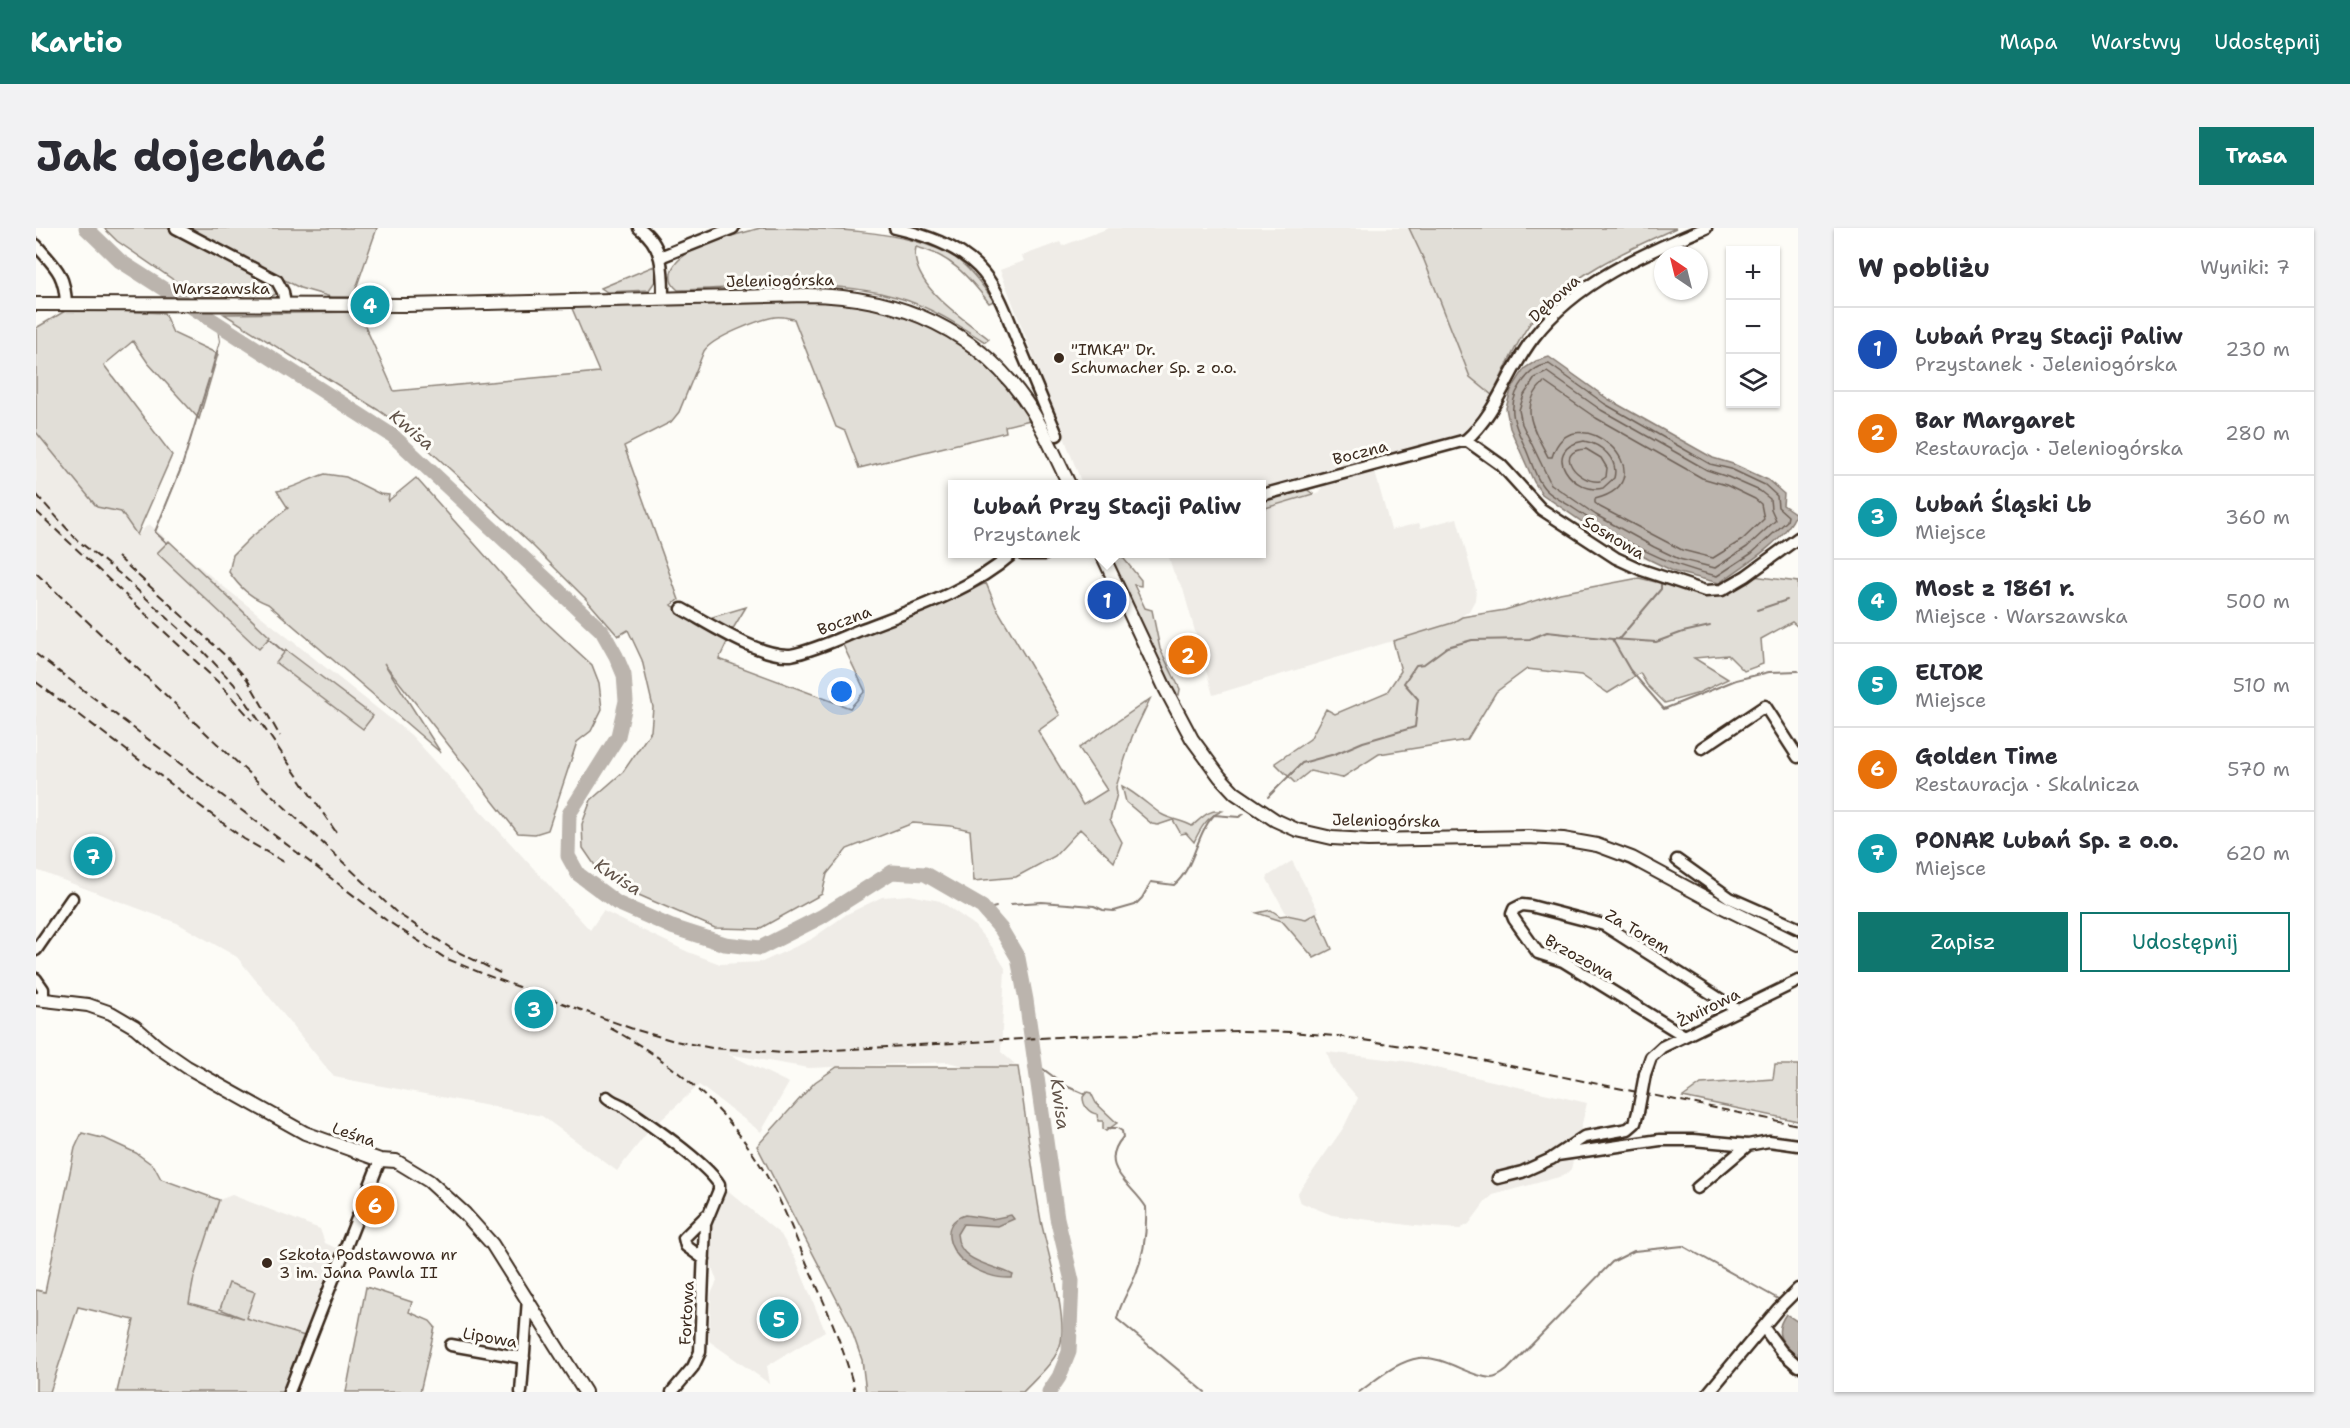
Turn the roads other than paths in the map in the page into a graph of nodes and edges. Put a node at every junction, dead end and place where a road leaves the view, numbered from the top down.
1 (176, 228) edge
2 (639, 228) edge
3 (733, 228) edge
4 (896, 228) edge
5 (1706, 228) edge
6 (718, 230) edge
7 (929, 233) edge
8 (36, 245) edge
9 (660, 257) junction
10 (663, 299) junction
11 (36, 304) edge
12 (66, 304) junction
13 (280, 305) junction
14 (407, 305) joint
15 (1057, 435) dead end
16 (1466, 440) junction
17 (1067, 480) edge
18 (1266, 494) edge
19 (1798, 538) edge
20 (1006, 558) edge
21 (1104, 558) edge
22 (682, 609) dead end
23 (1702, 748) dead end
24 (1798, 757) edge
25 (1677, 860) dead end
26 (72, 898) dead end
27 (1514, 909) joint
28 (1798, 928) edge
29 (1798, 944) edge
30 (36, 950) edge
31 (36, 979) edge
32 (1798, 981) edge
33 (39, 1000) edge
34 (1737, 1010) junction
35 (1683, 1035) junction
36 (607, 1097) dead end
37 (1748, 1145) junction
38 (1798, 1145) edge
39 (1557, 1155) junction
40 (380, 1160) junction
41 (1498, 1178) dead end
42 (1697, 1188) dead end
43 (709, 1214) junction
44 (704, 1259) junction
45 (1798, 1289) edge
46 (528, 1299) junction
47 (1764, 1328) junction
48 (451, 1345) dead end
49 (524, 1358) junction
50 (1798, 1366) edge
51 (289, 1392) edge
52 (521, 1392) edge
53 (585, 1392) edge
54 (672, 1392) edge
55 (1709, 1392) edge

1 - 13 street
2 - 9 street
3 - 6 street
4 - 7 street
5 - 16 street, Dębowa
6 - 9 street
7 - 15 street
8 - 12 street
9 - 10 street
10 - 14 main road, Jeleniogórska
10 - 17 main road, Jeleniogórska
11 - 12 main road, Warszawska
12 - 13 main road, Warszawska
13 - 14 main road, Warszawska
16 - 18 street, Boczna
16 - 19 street, Sosnowa
20 - 22 street, Boczna
21 - 29 main road, Jeleniogórska
23 - 24 street
25 - 28 street
26 - 30 street
27 - 34 street, Za Torem
27 - 35 street, Brzozowa
31 - 33 street
32 - 34 street, Żwirowa
33 - 40 main road, Leśna
34 - 35 street, Żwirowa
35 - 39 street, Żwirowa, bridge
36 - 43 street, Fortowa
37 - 38 street
37 - 39 street
37 - 42 street
39 - 41 street
40 - 46 main road, Leśna
40 - 51 street
43 - 44 street, Fortowa
43 - 44 street, Fortowa
44 - 54 street, Fortowa
45 - 47 street
46 - 49 street
46 - 53 main road, Leśna
47 - 50 street
47 - 55 street
48 - 49 street, Lipowa
49 - 52 street

